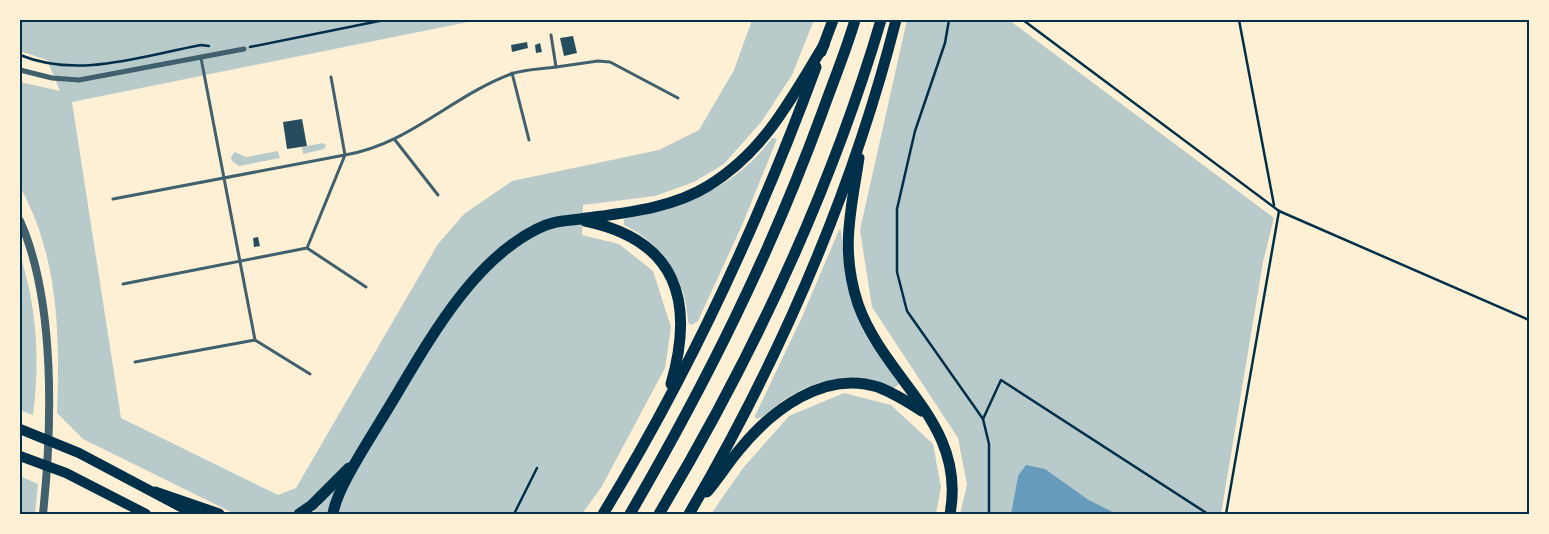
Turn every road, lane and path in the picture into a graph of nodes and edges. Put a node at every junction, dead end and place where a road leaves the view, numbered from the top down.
1 (384, 20) edge
2 (832, 20) edge
3 (855, 20) edge
4 (881, 20) edge
5 (896, 20) edge
6 (949, 20) edge
7 (1023, 20) edge
8 (1239, 20) edge
9 (551, 35) dead end
10 (824, 45) junction
11 (244, 49) joint
12 (20, 55) edge
13 (215, 55) junction
14 (201, 58) junction
15 (556, 67) junction
16 (20, 70) edge
17 (512, 73) junction
18 (332, 78) dead end
19 (678, 98) dead end
20 (863, 131) junction
21 (395, 140) junction
22 (529, 140) dead end
23 (345, 154) junction
24 (224, 178) junction
25 (438, 195) dead end
26 (112, 200) dead end
27 (1274, 206) junction
28 (1279, 211) junction
29 (579, 219) junction
30 (20, 221) edge
31 (307, 248) junction
32 (240, 262) junction
33 (123, 284) dead end
34 (366, 287) dead end
35 (1529, 320) edge
36 (255, 340) junction
37 (135, 362) dead end
38 (310, 374) dead end
39 (664, 410) junction
40 (926, 414) junction
41 (984, 419) junction
42 (20, 429) edge
43 (20, 456) edge
44 (356, 461) junction
45 (537, 468) dead end
46 (155, 492) junction
47 (689, 513) edge
48 (43, 514) edge
49 (146, 514) edge
50 (194, 514) edge
51 (219, 514) edge
52 (300, 514) edge
53 (332, 514) edge
54 (514, 514) edge
55 (603, 514) edge
56 (630, 514) edge
57 (659, 514) edge
58 (950, 514) edge
59 (989, 514) edge
60 (1208, 514) edge
61 (1226, 514) edge

1 - 11 path
2 - 10 highway
3 - 56 highway
4 - 57 highway
5 - 20 highway
6 - 41 path
7 - 27 path
8 - 27 path
9 - 15 lane
10 - 29 highway
10 - 39 highway
11 - 13 street
12 - 13 path
13 - 14 street
14 - 16 street
14 - 24 lane
15 - 17 lane
15 - 19 lane
17 - 21 lane
17 - 22 lane
18 - 23 lane
20 - 40 highway
20 - 47 highway
21 - 23 lane
21 - 25 lane
23 - 24 lane
23 - 31 lane
24 - 26 lane
24 - 32 lane
27 - 28 path
28 - 35 path
28 - 61 path
29 - 39 highway
29 - 44 highway
30 - 48 street
31 - 32 lane
31 - 34 lane
32 - 33 lane
32 - 36 lane
36 - 37 lane
36 - 38 lane
39 - 55 highway
40 - 47 highway
40 - 58 highway
41 - 59 path
41 - 60 path
42 - 46 highway
43 - 49 highway
44 - 52 highway
44 - 53 highway
45 - 54 path
46 - 50 highway
46 - 51 highway

